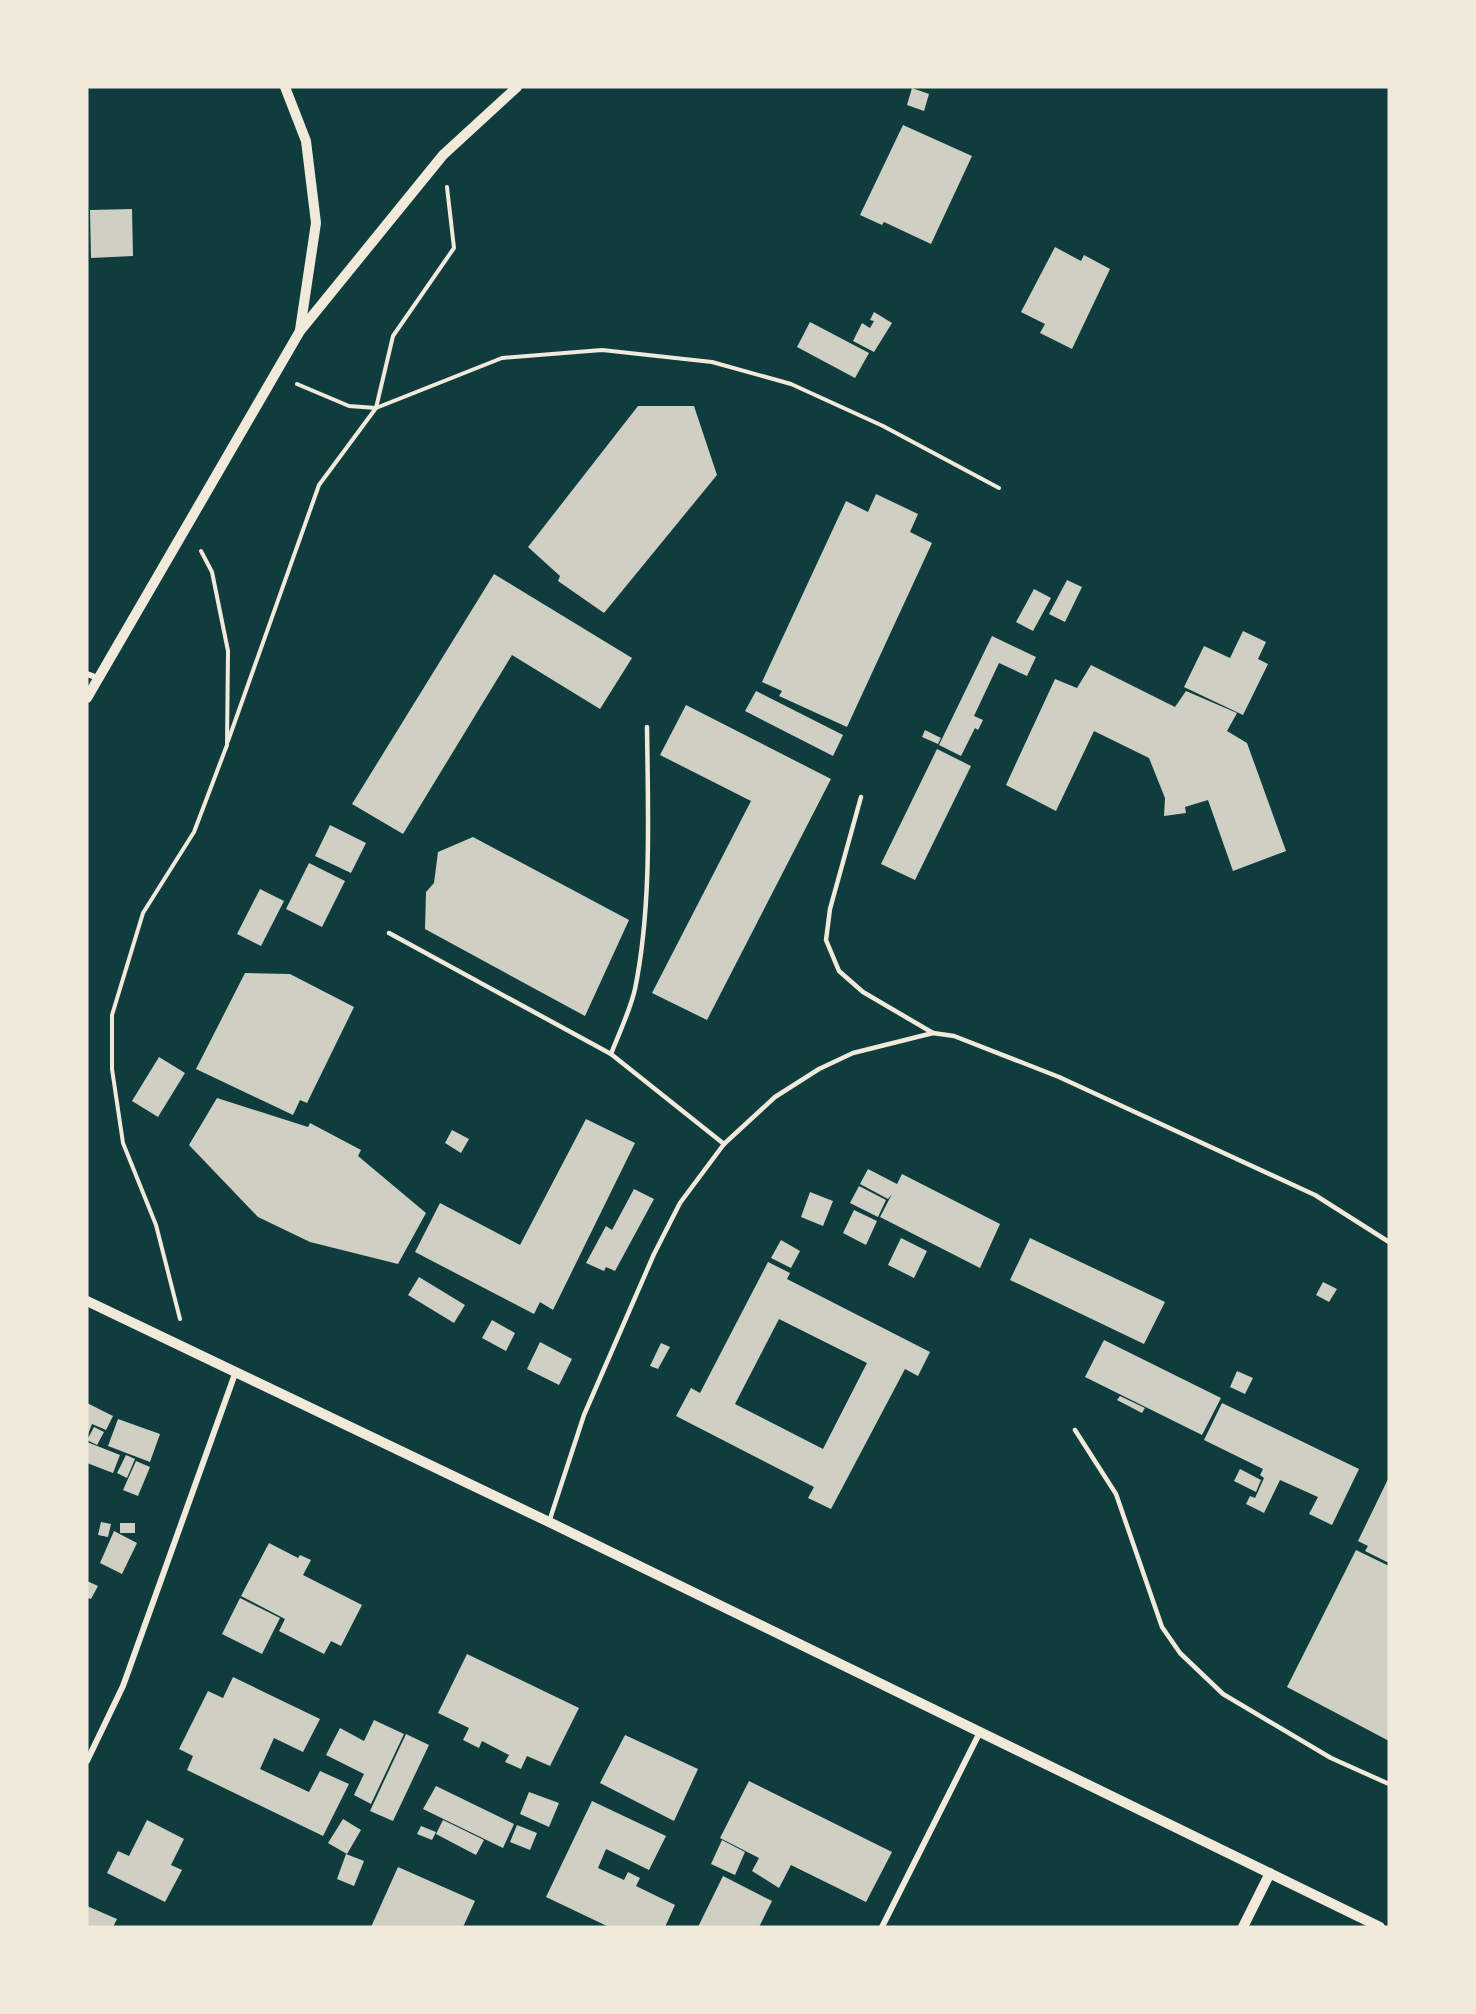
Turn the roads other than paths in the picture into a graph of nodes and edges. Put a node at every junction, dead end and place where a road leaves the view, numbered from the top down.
1 (285, 87) edge
2 (517, 87) edge
3 (300, 331) junction
4 (87, 674) edge
5 (98, 678) junction
6 (87, 698) edge
7 (646, 727) dead end
8 (861, 797) dead end
9 (389, 933) dead end
10 (933, 1033) junction
11 (610, 1054) junction
12 (724, 1144) junction
13 (1389, 1242) edge
14 (87, 1301) edge
15 (236, 1370) junction
16 (1075, 1430) dead end
17 (549, 1522) junction
18 (980, 1732) junction
19 (87, 1761) edge
20 (1389, 1784) edge
21 (1270, 1873) junction
22 (882, 1927) edge
23 (1243, 1927) edge
24 (1380, 1927) edge

1 - 3 street
2 - 3 street
3 - 5 street
4 - 5 street
5 - 6 street
7 - 11 lane
8 - 10 lane
9 - 11 lane
10 - 12 lane
10 - 13 lane
11 - 12 lane
12 - 17 lane
14 - 15 street
15 - 17 street
15 - 19 street
16 - 20 lane
17 - 18 street
18 - 21 street
18 - 22 street
21 - 23 street
21 - 24 street

